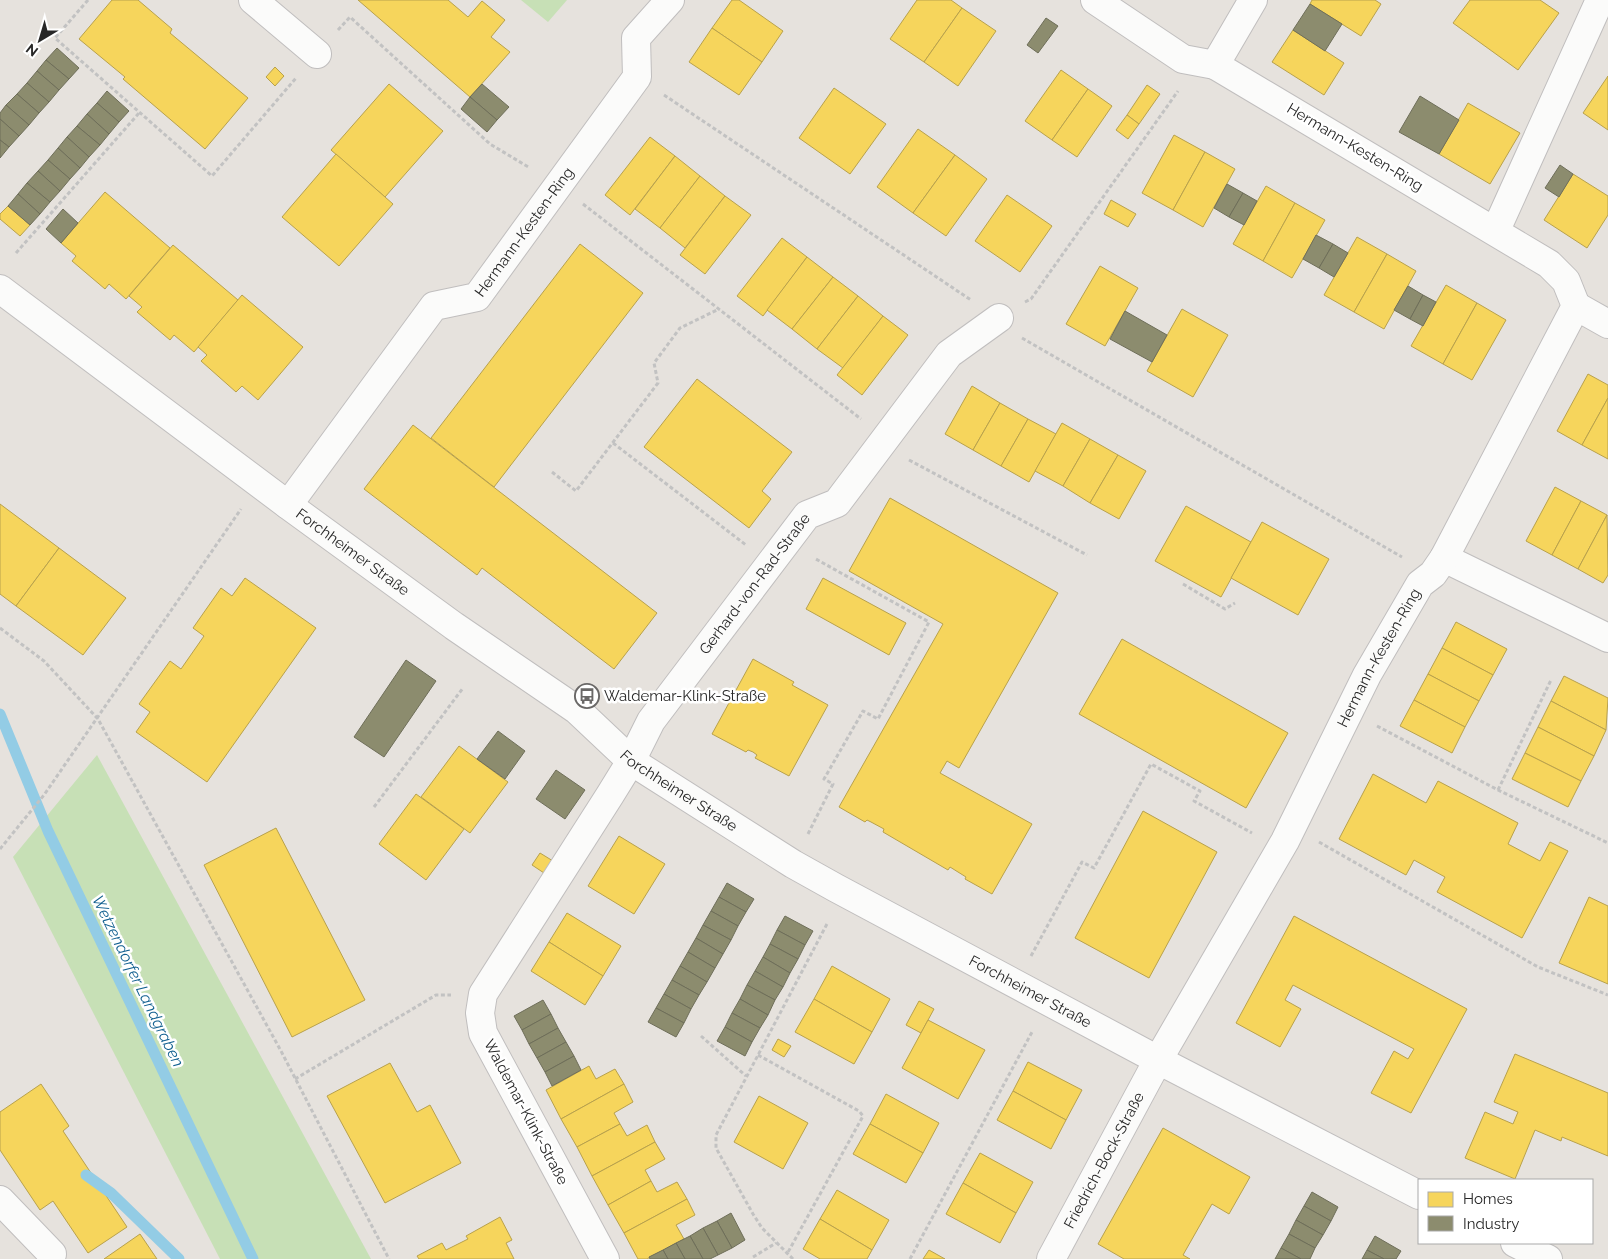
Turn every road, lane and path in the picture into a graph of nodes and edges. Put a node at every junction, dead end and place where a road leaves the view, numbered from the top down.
1 (88, 0) edge
2 (253, 0) edge
3 (670, 0) edge
4 (1095, 0) edge
5 (1254, 0) edge
6 (1600, 0) edge
7 (317, 54) junction
8 (1207, 63) junction
9 (637, 77) junction
10 (139, 112) junction
11 (557, 184) junction
12 (1496, 230) junction
13 (16, 253) dead end
14 (0, 289) edge
15 (1576, 306) junction
16 (719, 308) junction
17 (999, 318) junction
18 (1608, 324) edge
19 (883, 441) junction
20 (613, 443) junction
21 (552, 472) dead end
22 (259, 484) junction
23 (288, 505) junction
24 (786, 542) junction
25 (1087, 555) dead end
26 (770, 564) junction
27 (1438, 566) junction
28 (1183, 584) dead end
29 (1235, 603) dead end
30 (0, 628) edge
31 (1608, 638) edge
32 (1551, 680) dead end
33 (463, 688) dead end
34 (1350, 712) junction
35 (98, 719) junction
36 (631, 761) junction
37 (1498, 790) junction
38 (374, 807) dead end
39 (1287, 838) junction
40 (1608, 843) edge
41 (0, 849) edge
42 (794, 864) junction
43 (828, 922) dead end
44 (1016, 984) junction
45 (483, 994) junction
46 (1608, 994) edge
47 (1032, 1032) dead end
48 (701, 1036) dead end
49 (758, 1055) junction
50 (1158, 1060) junction
51 (746, 1076) junction
52 (295, 1079) junction
53 (1418, 1194) edge
54 (0, 1200) edge
55 (776, 1243) junction
56 (1517, 1244) edge
57 (52, 1254) dead end
58 (787, 1254) junction
59 (753, 1257) dead end
60 (389, 1259) edge
61 (606, 1259) edge
62 (793, 1259) edge
63 (910, 1259) edge
64 (1051, 1259) edge
65 (1548, 1259) edge

1 - 10 path
2 - 7 street
3 - 9 street
4 - 8 street, Hermann-Kesten-Ring
5 - 8 street
6 - 12 street
7 - 10 path
7 - 11 path
8 - 12 street, Hermann-Kesten-Ring
8 - 17 path
9 - 11 street, Hermann-Kesten-Ring
9 - 17 path
10 - 13 path
11 - 16 path
11 - 23 street, Hermann-Kesten-Ring
12 - 15 street, Hermann-Kesten-Ring
14 - 22 street, Forchheimer Straße
15 - 18 street
15 - 27 street, Hermann-Kesten-Ring
16 - 19 path
16 - 20 path
17 - 19 street, Gerhard-von-Rad-Straße
17 - 27 path
19 - 24 street, Gerhard-von-Rad-Straße
19 - 25 path
20 - 21 path
20 - 26 path
22 - 23 street, Forchheimer Straße
22 - 35 path
23 - 36 street, Forchheimer Straße
24 - 26 street, Gerhard-von-Rad-Straße
24 - 42 path
26 - 36 street, Gerhard-von-Rad-Straße
27 - 31 street
27 - 34 street, Hermann-Kesten-Ring
28 - 29 path
30 - 35 path
32 - 37 path
33 - 38 path
34 - 37 path
34 - 39 street, Hermann-Kesten-Ring
35 - 41 path
35 - 52 path
36 - 42 street, Forchheimer Straße
36 - 45 street, Waldemar-Klink-Straße
37 - 40 path
39 - 44 path
39 - 46 path
39 - 50 street, Hermann-Kesten-Ring
42 - 44 street, Forchheimer Straße
43 - 49 path
44 - 50 street, Forchheimer Straße
45 - 52 path
45 - 61 street, Waldemar-Klink-Straße
47 - 63 path
48 - 51 path
49 - 51 path
49 - 58 path
50 - 53 street, Forchheimer Straße
50 - 64 street, Friedrich-Bock-Straße
51 - 55 path
52 - 60 path
54 - 57 street
55 - 58 path
55 - 59 path
56 - 65 street
58 - 62 path

